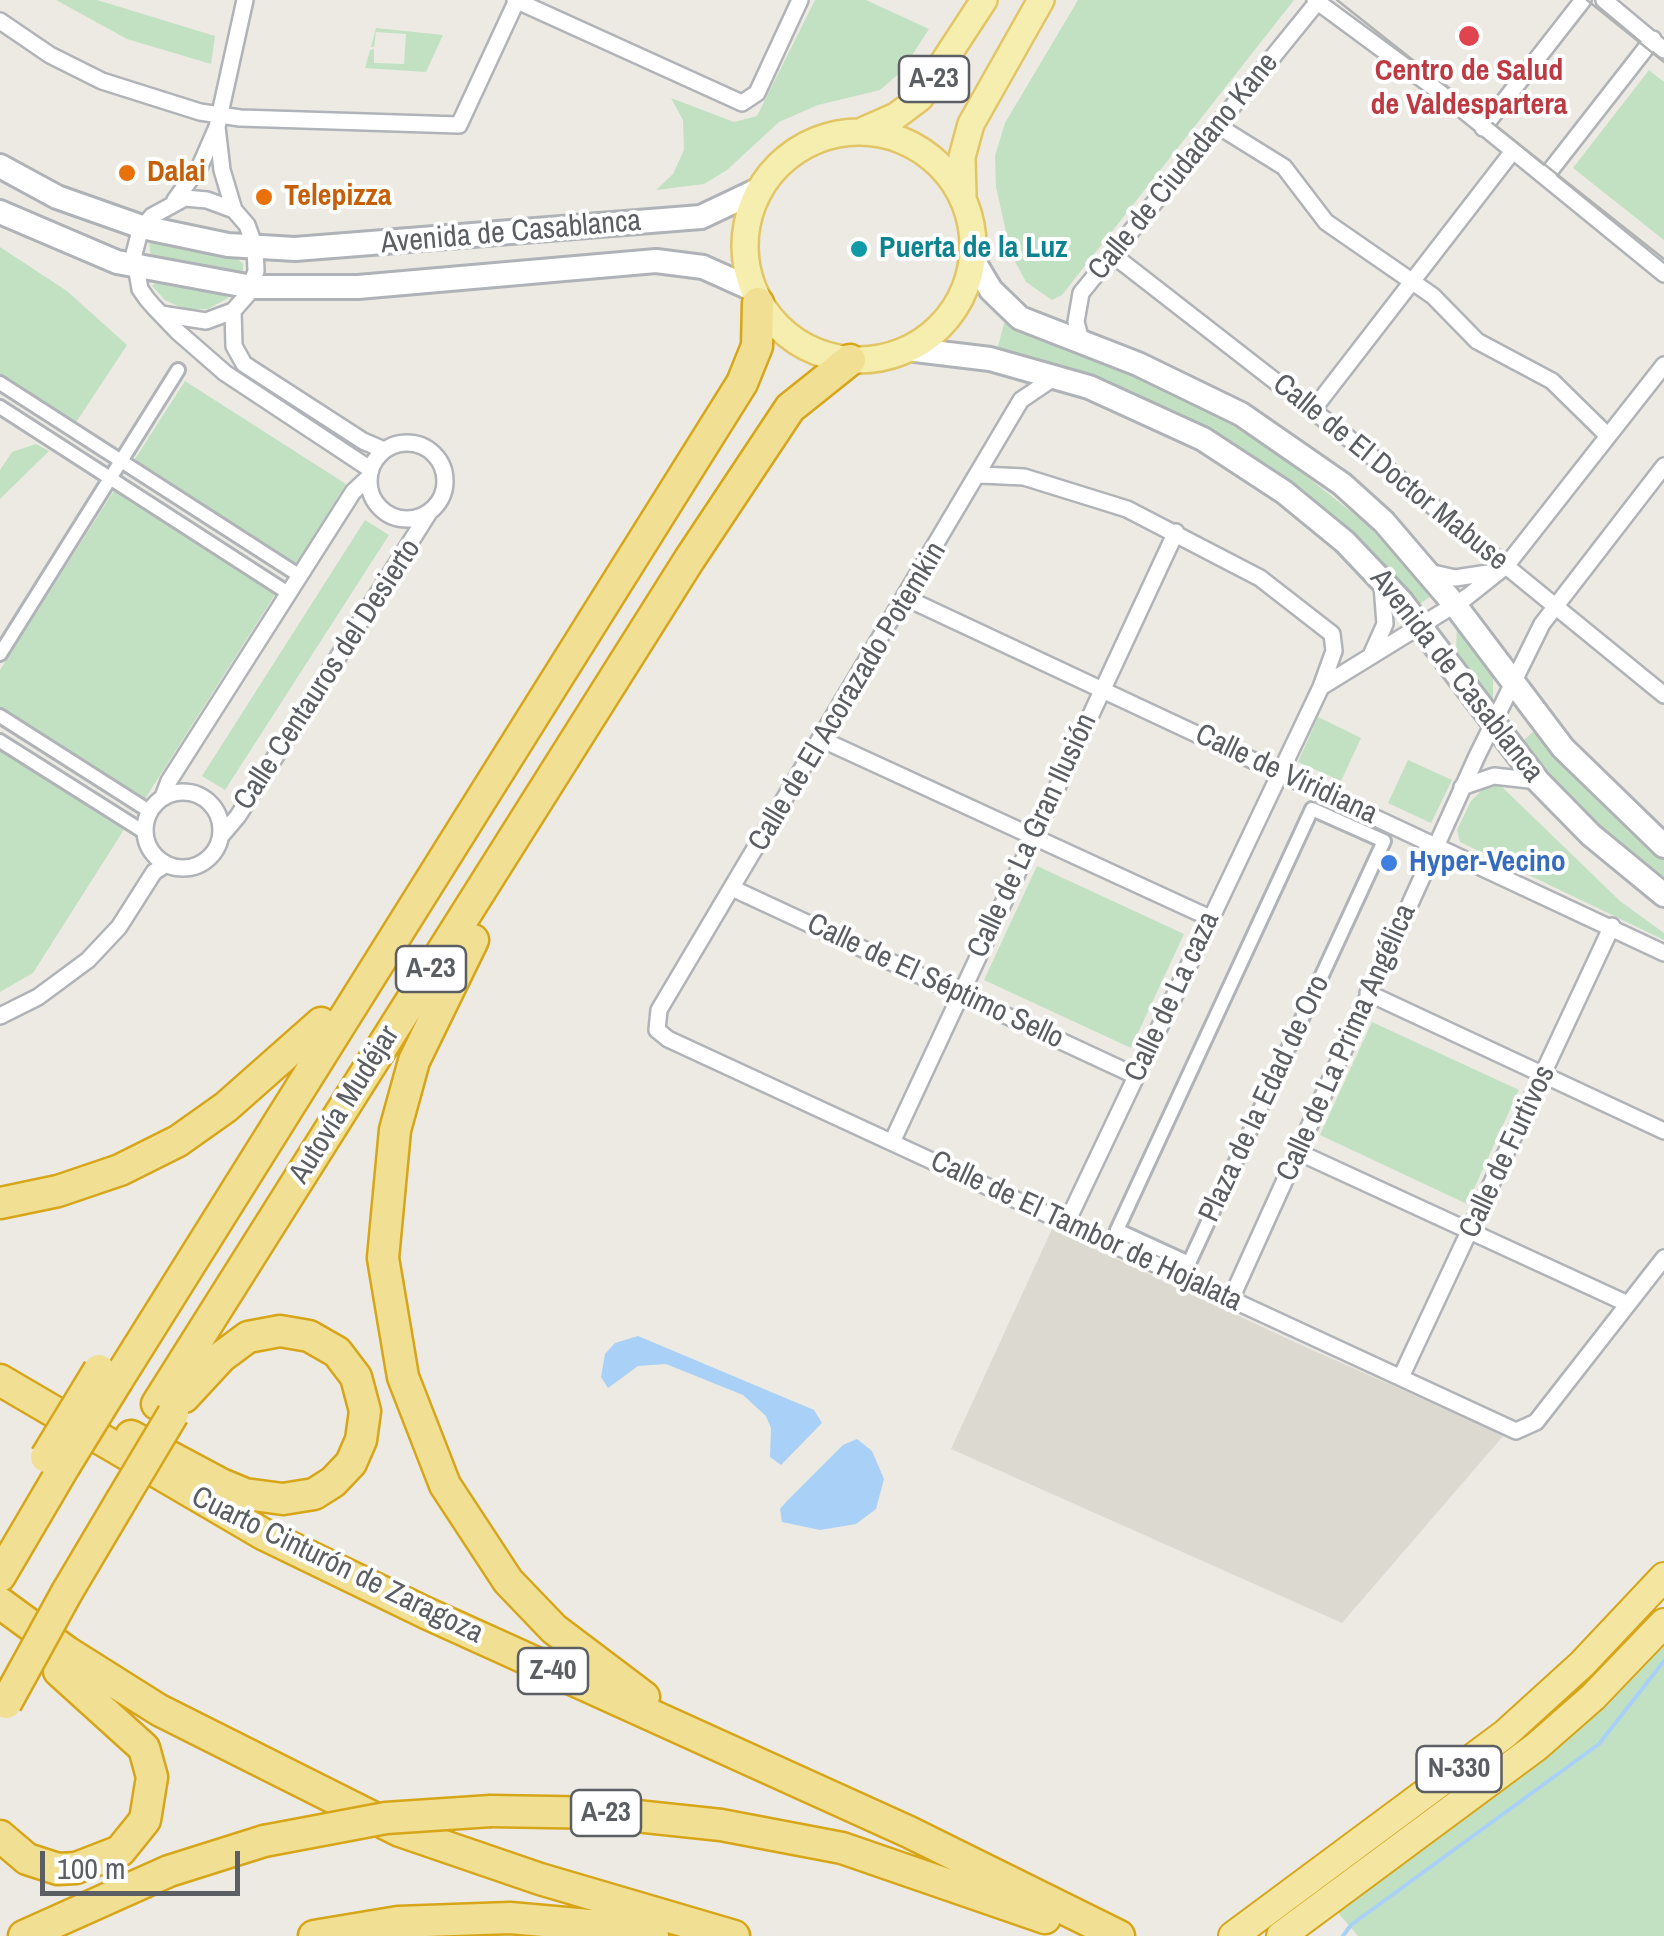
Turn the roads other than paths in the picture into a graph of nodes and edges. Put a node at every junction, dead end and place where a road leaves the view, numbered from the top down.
1 (245, 0) edge
2 (516, 0) edge
3 (800, 0) edge
4 (984, 0) edge
5 (1042, 0) edge
6 (1583, 0) edge
7 (1604, 0) edge
8 (1635, 0) edge
9 (1317, 1) edge
10 (1624, 14) junction
11 (0, 21) edge
12 (1658, 45) edge
13 (218, 121) junction
14 (1218, 126) junction
15 (1483, 128) junction
16 (860, 132) junction
17 (1513, 151) junction
18 (0, 166) edge
19 (1546, 176) junction
20 (760, 189) junction
21 (176, 200) junction
22 (964, 201) junction
23 (234, 210) junction
24 (0, 212) edge
25 (142, 227) junction
26 (255, 247) junction
27 (1113, 255) junction
28 (973, 260) junction
29 (134, 267) junction
30 (1664, 274) edge
31 (1412, 280) junction
32 (252, 288) junction
33 (755, 296) junction
34 (233, 311) junction
35 (161, 314) junction
36 (1082, 344) junction
37 (907, 349) junction
38 (850, 360) junction
39 (1664, 366) edge
40 (178, 370) dead end
41 (1056, 376) junction
42 (2, 388) edge
43 (0, 406) edge
44 (1312, 410) junction
45 (1608, 436) junction
46 (384, 450) junction
47 (121, 460) junction
48 (369, 473) junction
49 (981, 474) junction
50 (1661, 475) edge
51 (110, 480) junction
52 (430, 512) junction
53 (1176, 532) junction
54 (709, 535) junction
55 (1502, 568) junction
56 (624, 571) junction
57 (1426, 572) junction
58 (300, 576) junction
59 (1379, 576) junction
60 (288, 594) junction
61 (906, 598) junction
62 (1455, 605) junction
63 (1552, 606) junction
64 (1422, 626) junction
65 (0, 654) edge
66 (1370, 656) junction
67 (1511, 684) junction
68 (1322, 687) junction
69 (1101, 690) junction
70 (1664, 695) edge
71 (0, 716) edge
72 (1492, 726) junction
73 (822, 740) junction
74 (0, 741) edge
75 (1278, 772) junction
76 (1538, 781) junction
77 (1462, 788) junction
78 (163, 797) junction
79 (1312, 808) joint
80 (150, 811) junction
81 (144, 832) junction
82 (221, 836) junction
83 (1032, 836) junction
84 (1437, 844) junction
85 (1664, 846) edge
86 (165, 865) junction
87 (734, 889) junction
88 (1664, 895) edge
89 (1210, 918) junction
90 (1612, 926) junction
91 (473, 940) junction
92 (1664, 954) edge
93 (1368, 992) junction
94 (960, 994) junction
95 (0, 1016) edge
96 (321, 1023) junction
97 (657, 1030) joint
98 (1545, 1074) junction
99 (1136, 1076) junction
100 (1664, 1131) edge
101 (892, 1142) junction
102 (1298, 1152) junction
103 (0, 1203) edge
104 (1067, 1222) junction
105 (1471, 1232) junction
106 (1664, 1258) edge
107 (1231, 1300) junction
108 (1628, 1304) junction
109 (0, 1358) edge
110 (108, 1376) junction
111 (1401, 1377) junction
112 (0, 1380) edge
113 (171, 1405) junction
114 (4, 1554) edge
115 (1664, 1577) edge
116 (60, 1586) junction
117 (0, 1603) edge
118 (1664, 1623) edge
119 (0, 1628) edge
120 (59, 1671) junction
121 (0, 1672) edge
122 (3, 1709) edge
123 (909, 1832) junction
124 (0, 1836) edge
125 (540, 1880) junction
126 (24, 1936) edge
127 (314, 1936) edge
128 (653, 1936) edge
129 (734, 1936) edge
130 (1095, 1936) edge
131 (1119, 1936) edge
132 (1232, 1936) edge
133 (1282, 1936) edge

1 - 13 street
2 - 3 street
2 - 13 street
4 - 16 main road, A-23
5 - 22 main road, A-23
6 - 15 street
7 - 10 street
8 - 10 street
9 - 14 street, Calle de Ciudadano Kane
9 - 15 street
10 - 12 street
11 - 13 street
12 - 19 street
13 - 21 street
13 - 23 street
14 - 27 street, Calle de Ciudadano Kane
14 - 31 street
15 - 17 street
16 - 20 main road, A-23
16 - 22 main road, A-23
17 - 19 street
17 - 31 street
18 - 25 main road, Avenida de Casablanca
19 - 30 street
20 - 26 main road, Avenida de Casablanca
20 - 33 main road, A-23
21 - 23 street
21 - 25 street
22 - 28 main road, A-23
23 - 26 street
24 - 29 main road, Avenida de Casablanca
25 - 26 main road, Avenida de Casablanca
25 - 29 street
26 - 32 street
27 - 36 street, Calle de Ciudadano Kane
27 - 44 street, Calle de El Doctor Mabuse
28 - 36 main road, Avenida de Casablanca
28 - 37 main road, A-23
29 - 32 main road, Avenida de Casablanca
29 - 35 street
31 - 44 street
31 - 45 street
32 - 33 main road, Avenida de Casablanca
32 - 34 street
33 - 38 main road
33 - 56 highway, Autovía Mudéjar / A-23
34 - 35 street
34 - 46 street
35 - 48 street
36 - 57 main road, Avenida de Casablanca
37 - 38 main road, A-23
37 - 41 main road, Avenida de Casablanca
38 - 54 highway, Autovía Mudéjar / A-23
39 - 45 street
40 - 47 street
41 - 49 street, Calle de El Acorazado Potemkin
41 - 59 main road, Avenida de Casablanca
42 - 47 street
43 - 51 street
44 - 55 street, Calle de El Doctor Mabuse
45 - 55 street
46 - 48 street
46 - 52 street
47 - 51 street
47 - 58 street
48 - 52 street
48 - 58 street
49 - 53 street
49 - 61 street, Calle de El Acorazado Potemkin
50 - 63 street, Calle de La Prima Angélica
51 - 60 street
51 - 65 street
52 - 82 street, Calle Centauros del Desierto
53 - 68 street
53 - 69 street, Calle de La Gran Ilusión
54 - 91 highway
54 - 113 highway, Autovía Mudéjar / A-23
55 - 57 street
55 - 62 street
55 - 63 street, Calle de El Doctor Mabuse
56 - 96 highway
56 - 110 highway, Autovía Mudéjar / A-23
57 - 62 main road, Avenida de Casablanca
58 - 60 street
59 - 64 main road, Avenida de Casablanca
59 - 66 street
60 - 78 street
61 - 69 street, Calle de Viridiana
61 - 73 street, Calle de El Acorazado Potemkin
62 - 64 street
62 - 67 main road, Avenida de Casablanca
63 - 67 street, Calle de La Prima Angélica
63 - 70 street, Calle de El Doctor Mabuse
64 - 66 street
64 - 72 main road, Avenida de Casablanca
66 - 68 street
67 - 72 street, Calle de La Prima Angélica
67 - 85 main road, Avenida de Casablanca
68 - 75 street
69 - 75 street, Calle de Viridiana
69 - 83 street, Calle de La Gran Ilusión
71 - 80 street
72 - 76 main road, Avenida de Casablanca
72 - 77 street, Calle de La Prima Angélica
73 - 83 street
73 - 87 street, Calle de El Acorazado Potemkin
74 - 81 street
75 - 84 street, Calle de Viridiana
75 - 89 street, Calle de La caza
76 - 77 street
76 - 88 main road, Avenida de Casablanca
77 - 84 street, Calle de La Prima Angélica
78 - 80 street
78 - 82 street
79 - 79 street, Plaza de la Edad de Oro
80 - 81 street
81 - 86 street
82 - 86 street
83 - 89 street
83 - 94 street, Calle de La Gran Ilusión
84 - 90 street, Calle de Viridiana
84 - 93 street, Calle de La Prima Angélica
86 - 95 street
87 - 94 street, Calle de El Séptimo Sello
87 - 97 street, Calle de El Acorazado Potemkin
89 - 99 street, Calle de La caza
90 - 92 street, Calle de Viridiana
90 - 98 street, Calle de Furtivos
91 - 113 highway
91 - 123 highway
93 - 98 street
93 - 102 street, Calle de La Prima Angélica
94 - 99 street, Calle de El Séptimo Sello
94 - 101 street, Calle de La Gran Ilusión
96 - 103 highway
96 - 110 highway
97 - 101 street, Calle de El Tambor de Hojalata
98 - 100 street
98 - 105 street, Calle de Furtivos
99 - 104 street, Calle de La caza
101 - 104 street, Calle de El Tambor de Hojalata
102 - 105 street
102 - 107 street, Calle de La Prima Angélica
104 - 107 street, Calle de El Tambor de Hojalata
105 - 108 street
105 - 111 street, Calle de Furtivos
106 - 108 street
107 - 111 street, Calle de El Tambor de Hojalata
108 - 111 street, Calle de El Tambor de Hojalata
109 - 113 highway
110 - 114 highway, Autovía Mudéjar / A-23, bridge
112 - 123 highway, Cuarto Cinturón de Zaragoza / Z-40
113 - 116 highway, Autovía Mudéjar / A-23
115 - 132 highway, N-330
116 - 121 highway, Autovía Mudéjar / A-23
116 - 122 highway, bridge
117 - 125 highway
118 - 133 highway, N-330
119 - 120 highway
120 - 124 highway
120 - 125 highway
123 - 131 highway, Cuarto Cinturón de Zaragoza / Z-40
125 - 129 highway
126 - 130 highway, A-23, bridge
127 - 128 highway

